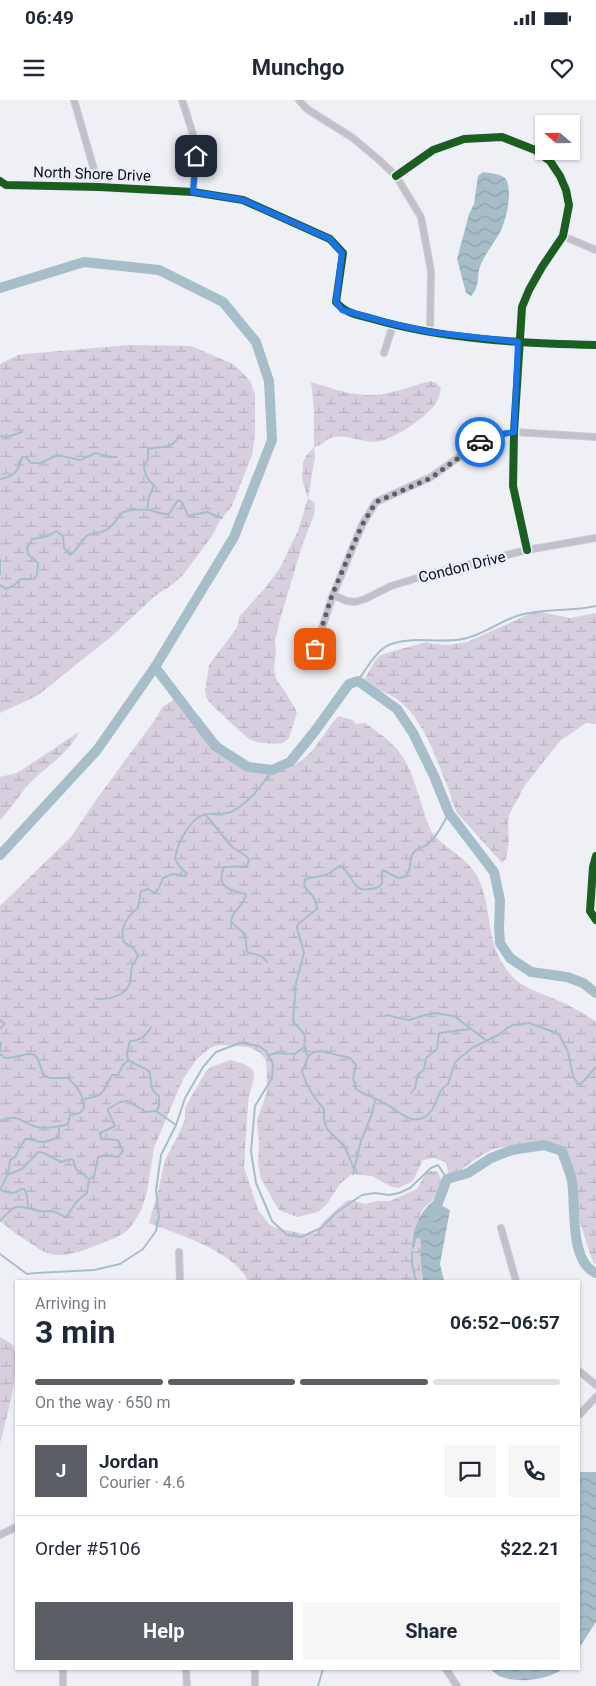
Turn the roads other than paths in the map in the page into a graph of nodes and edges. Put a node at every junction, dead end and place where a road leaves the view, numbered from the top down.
1 (74, 100) edge
2 (182, 100) edge
3 (299, 100) edge
4 (396, 176) junction
5 (0, 181) edge
6 (99, 187) junction
7 (193, 192) junction
8 (563, 236) junction
9 (596, 250) edge
10 (393, 324) junction
11 (430, 332) junction
12 (518, 342) junction
13 (596, 345) edge
14 (384, 353) dead end
15 (514, 432) junction
16 (596, 438) edge
17 (596, 538) edge
18 (527, 550) junction
19 (332, 595) junction
20 (315, 649) dead end
21 (596, 856) edge
22 (595, 919) edge
23 (501, 1228) dead end
24 (180, 1252) dead end
25 (180, 1280) edge
26 (516, 1280) edge
27 (580, 1372) edge
28 (596, 1385) edge
29 (596, 1397) edge
30 (580, 1414) edge
31 (15, 1528) edge
32 (0, 1535) edge
33 (63, 1670) edge
34 (186, 1670) edge
35 (255, 1670) edge
36 (447, 1670) edge
37 (63, 1686) edge
38 (187, 1686) edge
39 (255, 1686) edge
40 (457, 1686) edge

1 - 6 street
2 - 7 street
3 - 4 street
4 - 8 street
4 - 11 street
5 - 6 street, North Shore Drive
6 - 7 street, North Shore Drive
7 - 10 street, North Shore Drive
8 - 9 street
8 - 12 street
10 - 11 street
10 - 14 street
11 - 12 street
12 - 13 street
12 - 15 street
15 - 16 street
15 - 18 street
15 - 19 street
17 - 18 street, Condon Drive
18 - 19 street, Condon Drive
19 - 20 street
21 - 22 street
23 - 26 street
24 - 25 street
27 - 28 street
29 - 30 street
31 - 32 street
33 - 37 street
34 - 38 street
35 - 39 street
36 - 40 street

